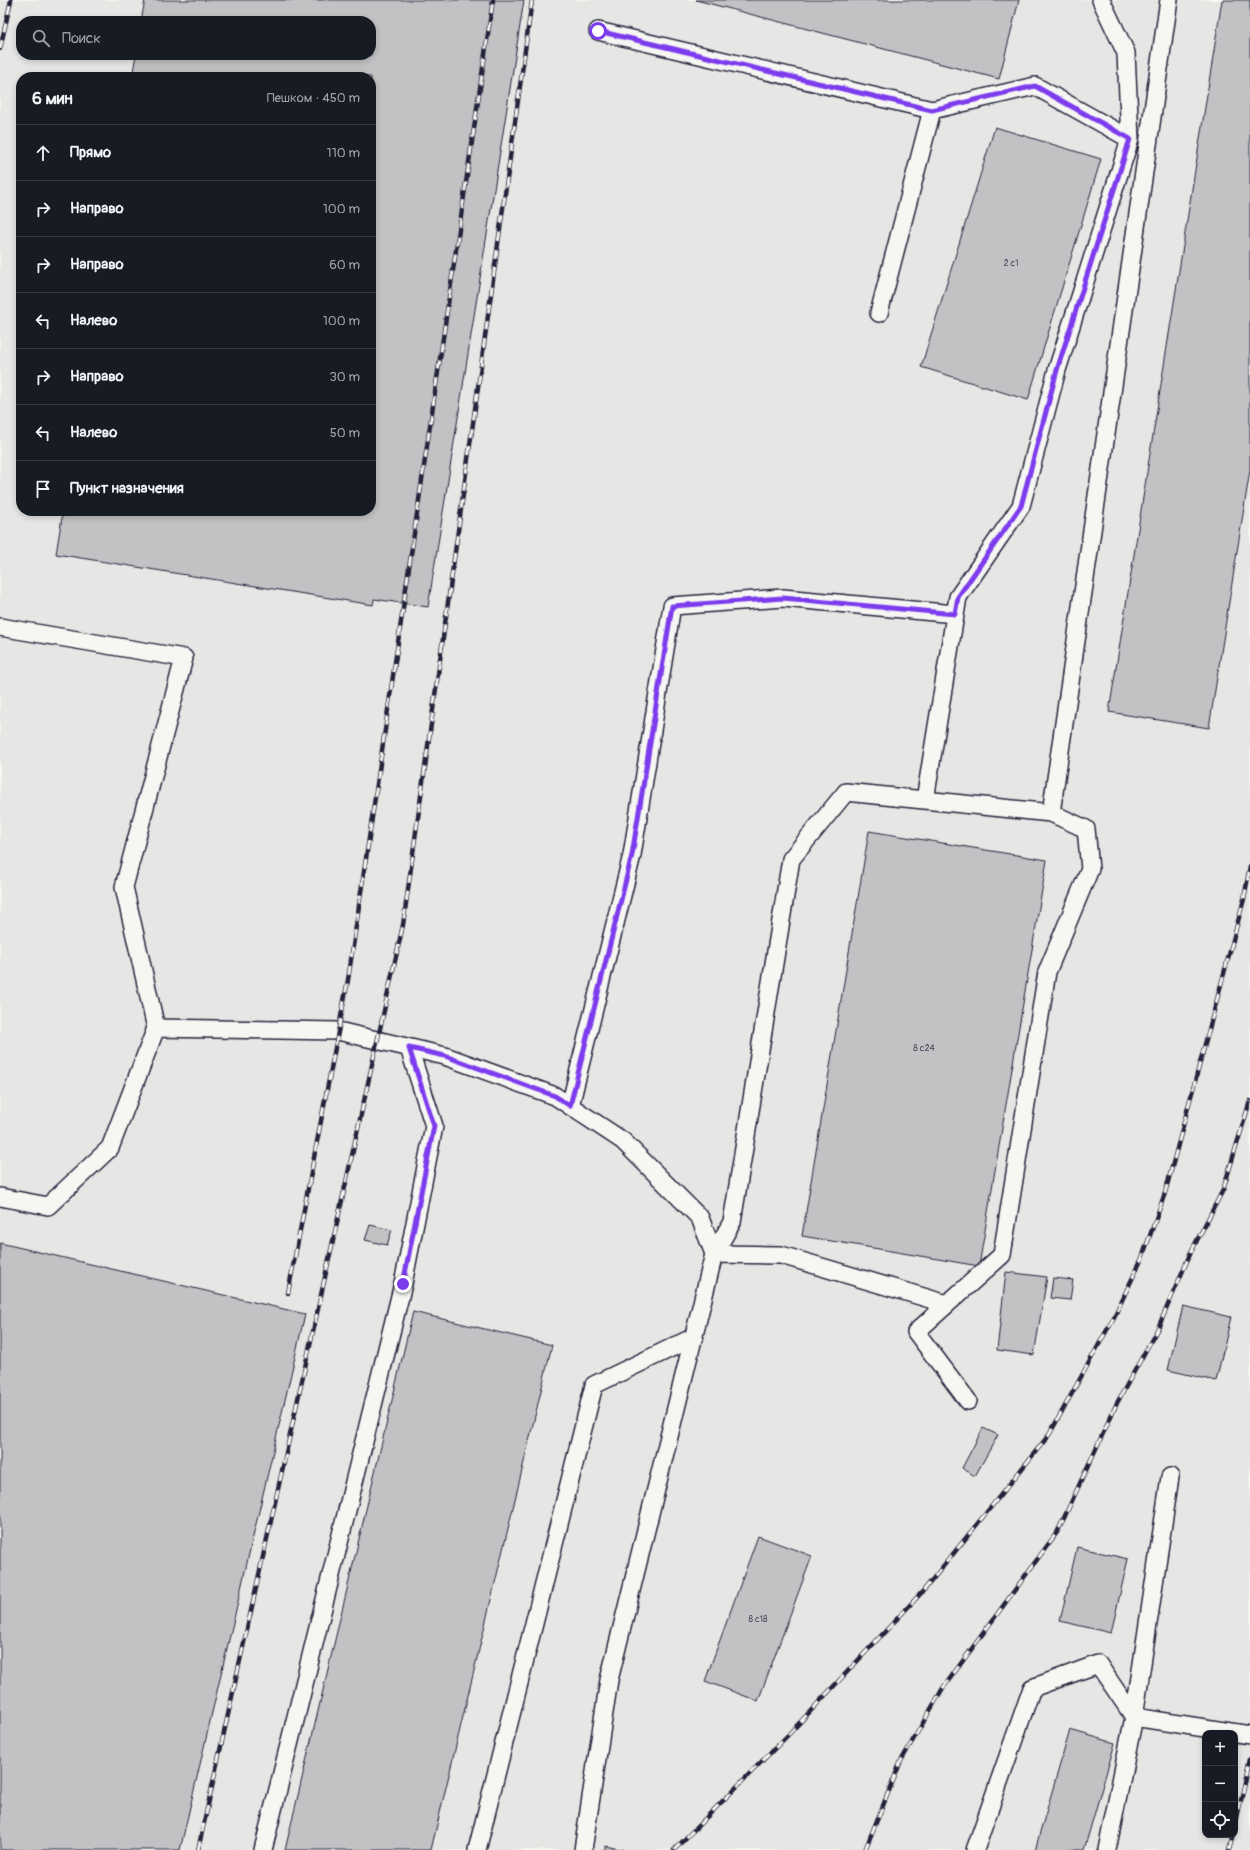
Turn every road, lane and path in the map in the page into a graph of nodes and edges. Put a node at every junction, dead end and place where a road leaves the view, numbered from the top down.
1 (1100, 0) edge
2 (1169, 0) edge
3 (598, 31) dead end
4 (932, 110) junction
5 (1130, 139) junction
6 (879, 313) dead end
7 (955, 614) junction
8 (0, 627) edge
9 (926, 800) junction
10 (1051, 813) junction
11 (156, 1028) junction
12 (409, 1048) junction
13 (570, 1106) junction
14 (0, 1197) edge
15 (714, 1254) junction
16 (947, 1304) junction
17 (694, 1337) junction
18 (968, 1401) dead end
19 (1170, 1477) dead end
20 (1134, 1717) junction
21 (1250, 1735) edge
22 (263, 1850) edge
23 (477, 1850) edge
24 (583, 1850) edge
25 (975, 1850) edge
26 (1107, 1850) edge

1 - 5 lane
2 - 10 lane
3 - 4 lane
4 - 5 lane
4 - 6 lane
5 - 7 lane
7 - 9 lane
7 - 13 lane
8 - 11 lane
9 - 10 lane
9 - 15 lane
10 - 16 lane
11 - 12 lane
11 - 14 lane
12 - 13 lane
12 - 22 lane
13 - 15 lane
15 - 16 lane
15 - 17 lane
16 - 18 lane
17 - 23 lane
17 - 24 lane
19 - 20 lane
20 - 21 lane
20 - 25 lane
20 - 26 lane

